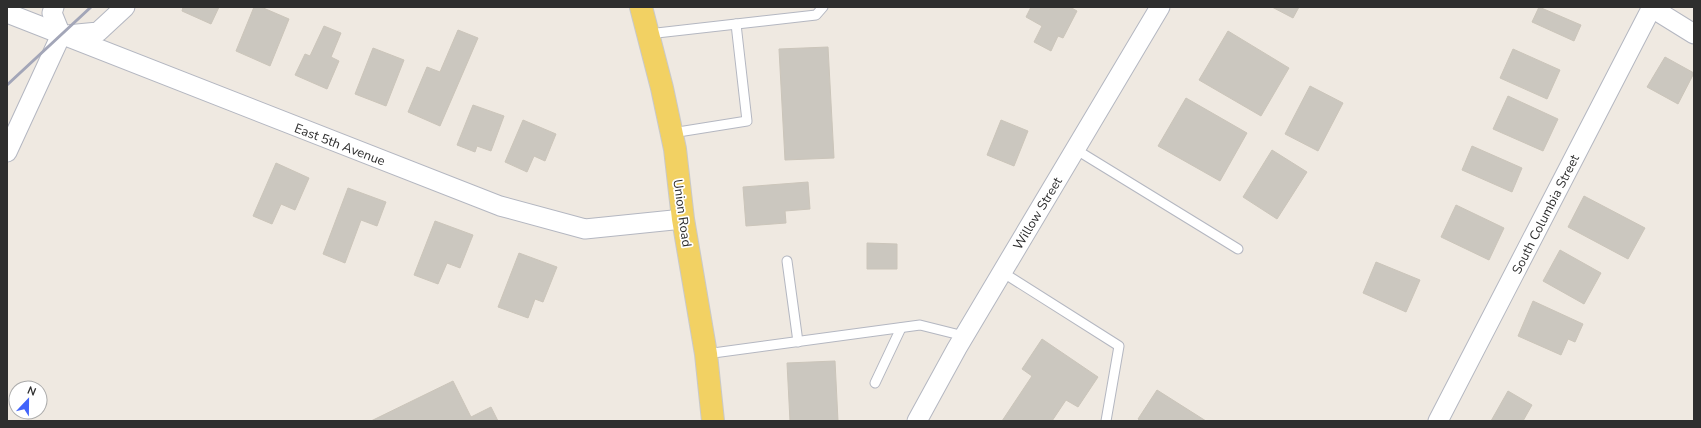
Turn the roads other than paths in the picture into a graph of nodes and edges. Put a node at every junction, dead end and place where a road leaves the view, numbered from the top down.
1 (54, 7) edge
2 (125, 7) edge
3 (641, 7) edge
4 (823, 7) edge
5 (1160, 7) edge
6 (1652, 7) edge
7 (7, 13) edge
8 (736, 24) junction
9 (648, 34) junction
10 (1694, 34) edge
11 (61, 35) junction
12 (672, 133) junction
13 (1076, 149) junction
14 (7, 152) edge
15 (683, 219) junction
16 (1238, 250) dead end
17 (787, 261) dead end
18 (1002, 272) junction
19 (901, 328) junction
20 (964, 336) junction
21 (798, 342) junction
22 (706, 354) junction
23 (875, 384) dead end
24 (713, 421) edge
25 (917, 421) edge
26 (1106, 421) edge
27 (1438, 421) edge

1 - 11 street
2 - 11 street
3 - 9 main road, Union Road
4 - 8 lane
5 - 13 street, Willow Street
6 - 10 street
6 - 27 street, South Columbia Street
7 - 11 street, East 5th Avenue
8 - 9 lane
8 - 12 lane
9 - 12 main road, Union Road
11 - 14 street
11 - 15 street, East 5th Avenue
12 - 15 main road, Union Road
13 - 16 lane
13 - 18 street, Willow Street
15 - 22 main road, Union Road
17 - 21 lane
18 - 20 street, Willow Street
18 - 26 lane
19 - 20 lane
19 - 21 lane
19 - 23 lane
20 - 25 street, Willow Street
21 - 22 lane
22 - 24 main road, Union Road

